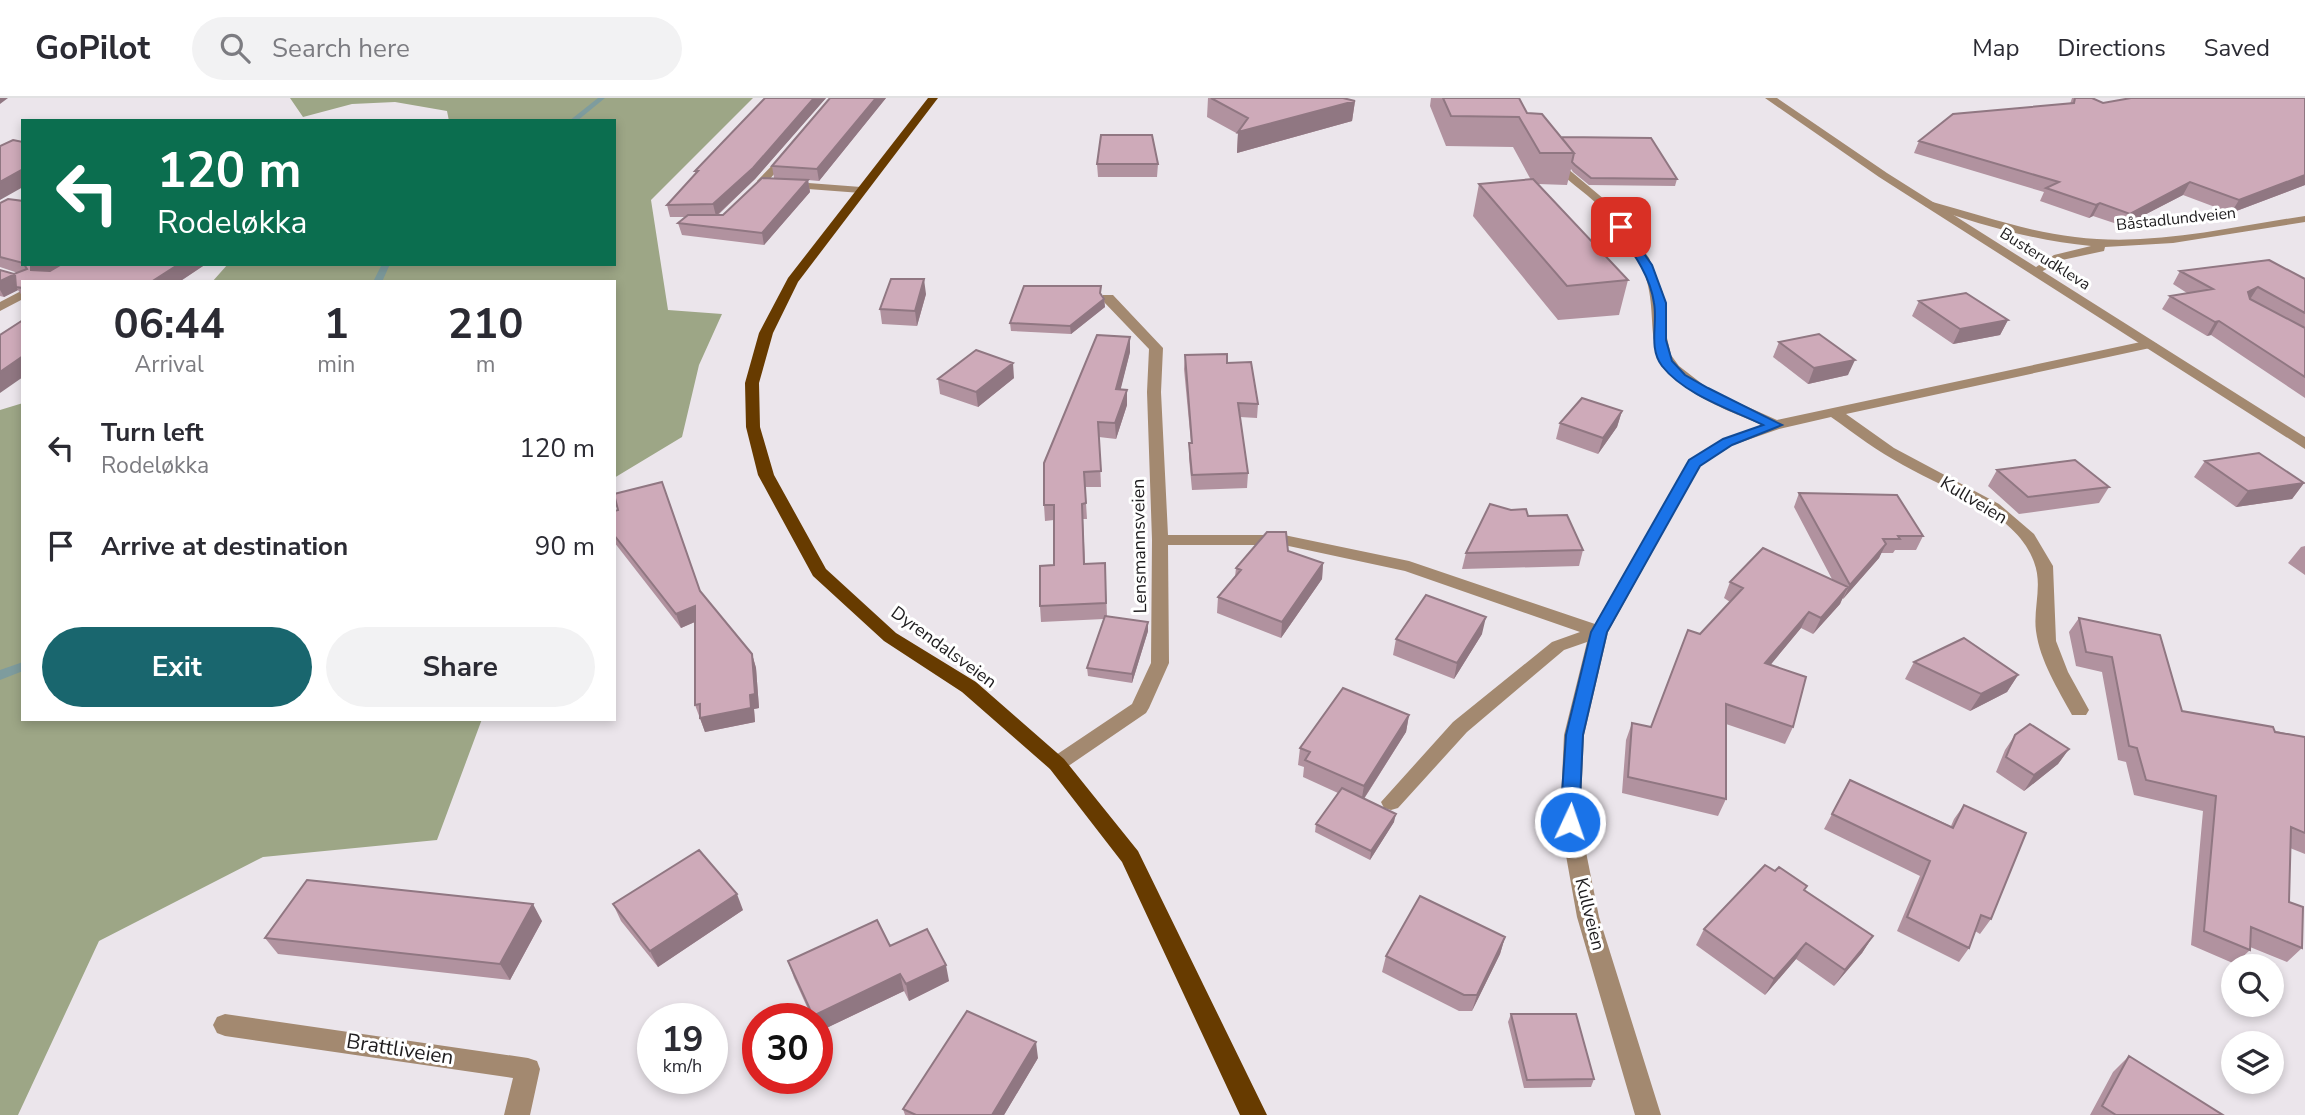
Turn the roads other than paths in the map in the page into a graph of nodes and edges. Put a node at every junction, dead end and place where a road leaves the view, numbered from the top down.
1 (933, 98) edge
2 (1770, 98) edge
3 (795, 144) edge
4 (1548, 151) edge
5 (861, 190) junction
6 (1929, 204) junction
7 (2305, 219) edge
8 (2127, 243) junction
9 (2036, 271) junction
10 (21, 295) edge
11 (1108, 298) dead end
12 (0, 307) edge
13 (2150, 344) junction
14 (1832, 411) junction
15 (1775, 425) junction
16 (2305, 444) edge
17 (1160, 540) junction
18 (1599, 632) junction
19 (2079, 710) dead end
20 (1057, 764) junction
21 (1391, 802) dead end
22 (225, 1025) dead end
23 (517, 1115) edge
24 (1254, 1115) edge
25 (1648, 1115) edge

1 - 5 main road, Dyrendalsveien
2 - 6 street, Busterudkleva
3 - 5 street
4 - 15 street
5 - 20 main road, Dyrendalsveien
6 - 8 street, Båstadlundveien
6 - 9 street, Busterudkleva
7 - 8 street, Båstadlundveien
8 - 9 street
9 - 13 street, Busterudkleva
10 - 12 street
11 - 17 street, Lensmannsveien
13 - 14 street, Kullveien
13 - 16 street, Busterudkleva
14 - 15 street, Kullveien
14 - 19 street, Kullveien
15 - 18 street, Kullveien
17 - 18 street
17 - 20 street, Lensmannsveien
18 - 21 street
18 - 25 street, Kullveien
20 - 24 main road, Dyrendalsveien
22 - 23 street, Brattliveien

